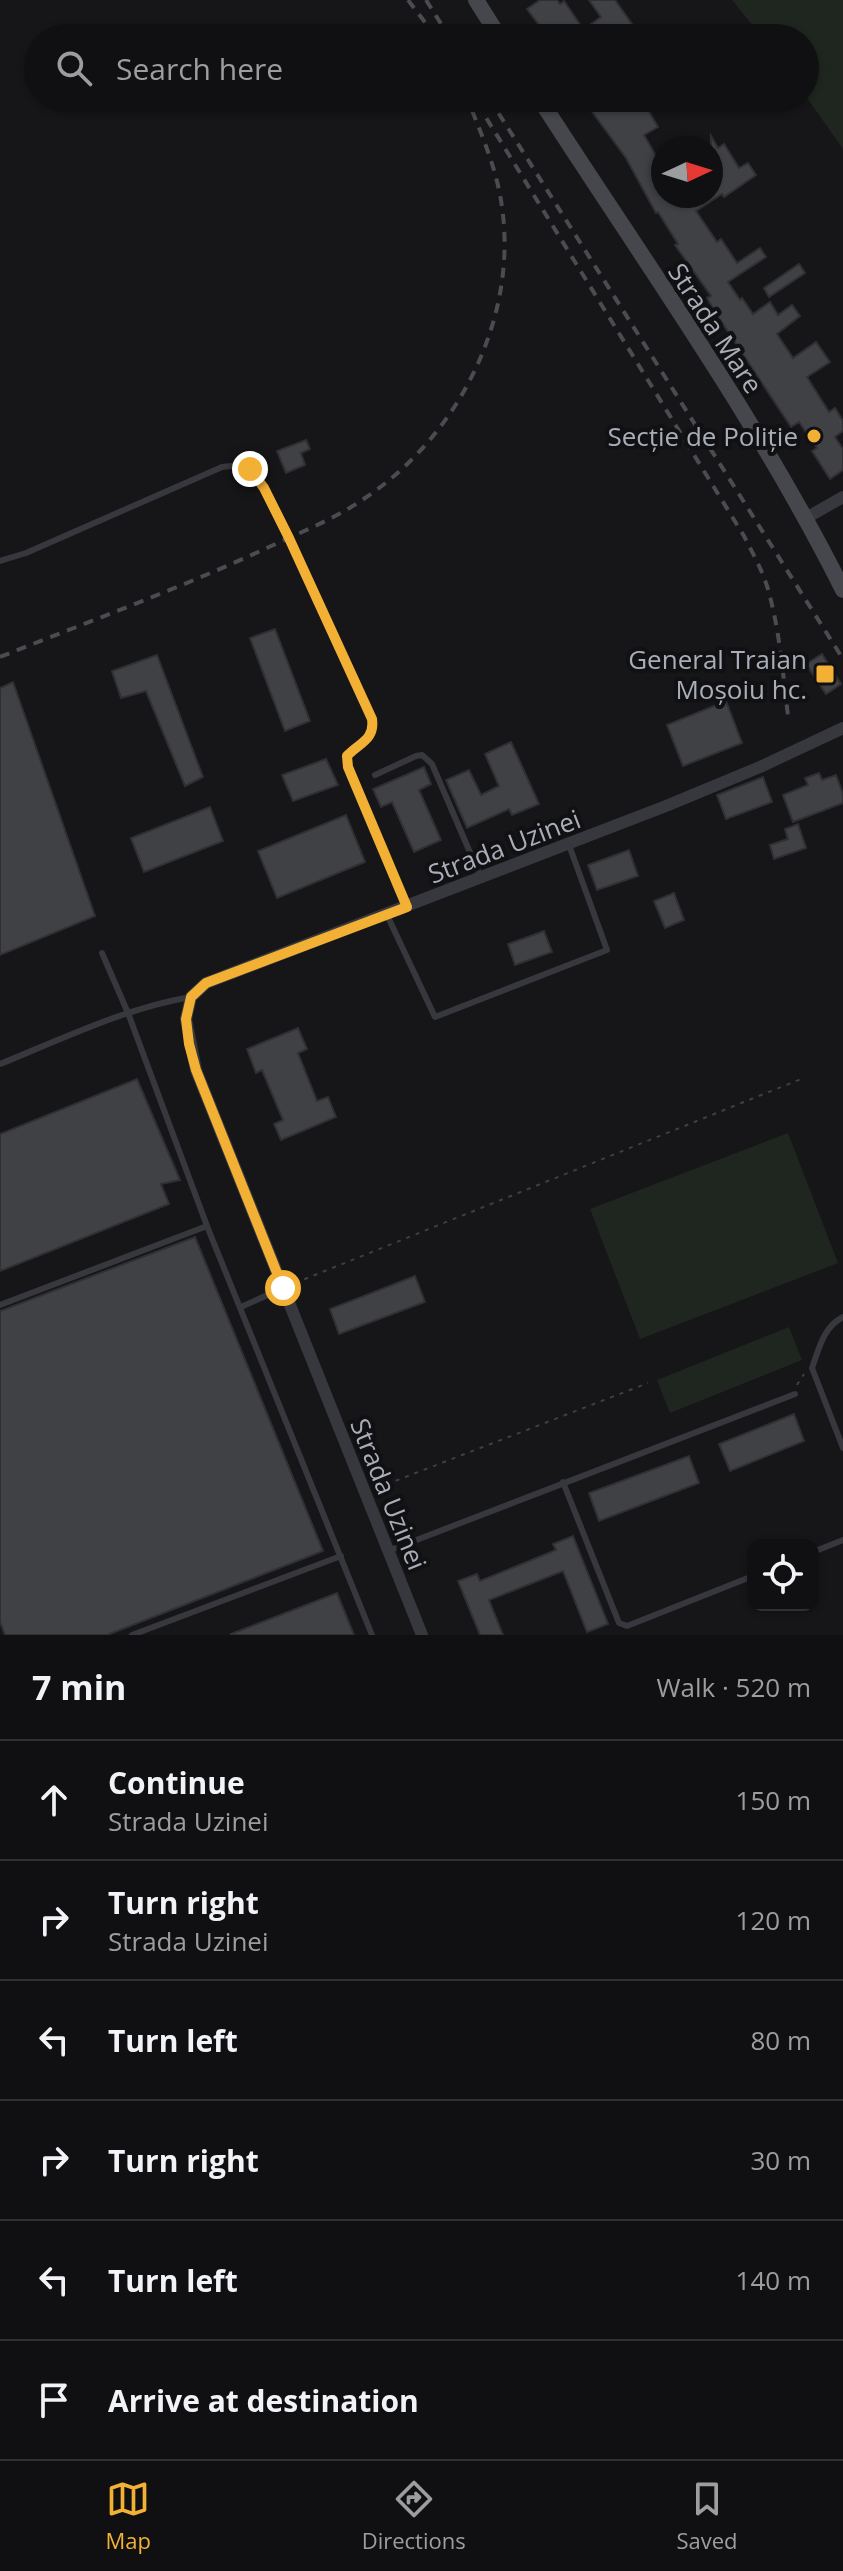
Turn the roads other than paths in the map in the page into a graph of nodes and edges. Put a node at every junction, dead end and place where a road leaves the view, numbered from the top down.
1 (476, 0) edge
2 (491, 24) edge
3 (548, 112) edge
4 (843, 497) edge
5 (806, 518) junction
6 (0, 561) edge
7 (843, 590) edge
8 (843, 728) edge
9 (375, 775) dead end
10 (569, 845) junction
11 (481, 878) junction
12 (407, 907) junction
13 (387, 915) junction
14 (102, 953) dead end
15 (191, 997) junction
16 (128, 1013) junction
17 (0, 1064) edge
18 (207, 1226) junction
19 (283, 1288) junction
20 (0, 1305) edge
21 (241, 1307) junction
22 (843, 1317) edge
23 (795, 1394) road end
24 (843, 1448) edge
25 (563, 1482) junction
26 (843, 1540) edge
27 (819, 1550) edge
28 (388, 1551) junction
29 (341, 1556) junction
30 (747, 1578) edge
31 (132, 1635) edge
32 (372, 1635) edge
33 (422, 1635) edge

1 - 2 main road
3 - 5 main road, Strada Mare
4 - 5 street
5 - 7 main road, Strada Mare
6 - 12 lane
8 - 10 street, Strada Uzinei
9 - 11 lane
10 - 11 street, Strada Uzinei
10 - 13 lane
11 - 12 street, Strada Uzinei
12 - 13 street, Strada Uzinei
13 - 15 street, Strada Uzinei
14 - 16 lane
15 - 16 lane
15 - 19 street, Strada Uzinei
16 - 17 lane
16 - 18 lane
18 - 20 lane
18 - 21 lane
19 - 21 lane
19 - 28 street, Strada Uzinei
21 - 29 lane
22 - 24 lane
23 - 25 lane
25 - 28 lane
25 - 30 lane
26 - 27 lane
28 - 33 street, Strada Uzinei
29 - 31 lane
29 - 32 lane

